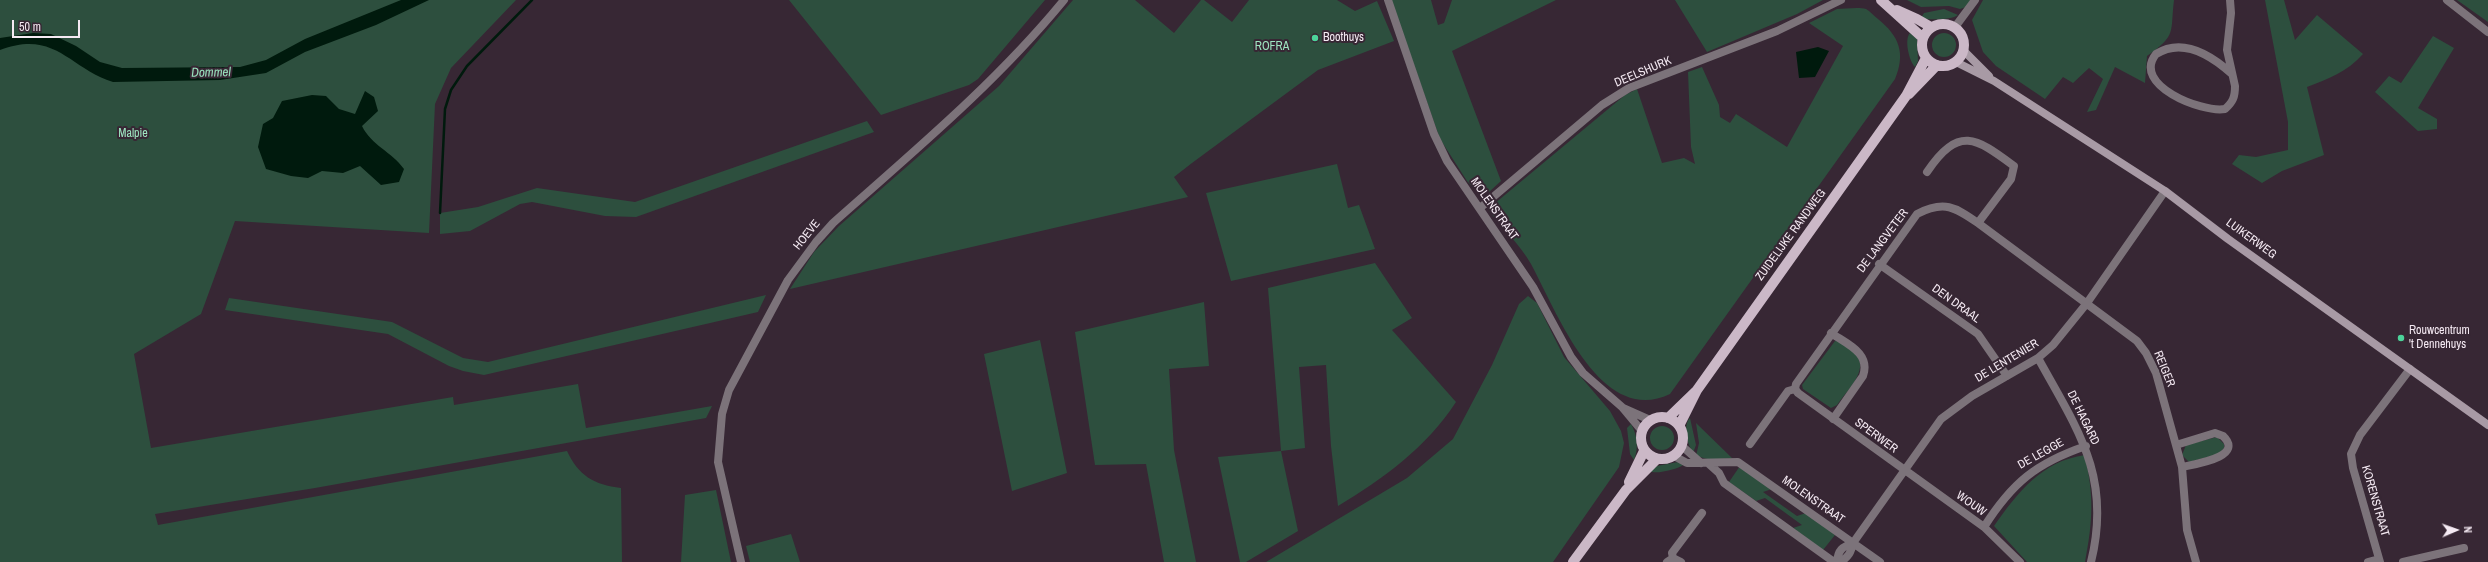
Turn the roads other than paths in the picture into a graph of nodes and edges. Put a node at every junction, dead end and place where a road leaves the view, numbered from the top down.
1 (1064, 0) edge
2 (1388, 0) edge
3 (1841, 0) edge
4 (1881, 0) edge
5 (1975, 0) edge
6 (2230, 0) edge
7 (2447, 0) edge
8 (1892, 8) junction
9 (1955, 27) junction
10 (1930, 28) junction
11 (2488, 32) edge
12 (1923, 38) junction
13 (2227, 50) junction
14 (1964, 51) junction
15 (1926, 58) junction
16 (2212, 58) junction
17 (1956, 62) junction
18 (1937, 65) junction
19 (2232, 74) junction
20 (1994, 81) junction
21 (1906, 96) junction
22 (1927, 172) dead end
23 (2165, 191) junction
24 (1480, 208) junction
25 (1978, 223) junction
26 (1879, 264) junction
27 (2087, 303) junction
28 (1831, 333) junction
29 (2038, 358) junction
30 (2410, 369) junction
31 (2007, 376) junction
32 (1795, 389) junction
33 (1697, 390) junction
34 (1622, 407) junction
35 (1668, 418) junction
36 (1833, 419) junction
37 (1650, 420) junction
38 (2488, 425) edge
39 (1679, 426) junction
40 (1642, 431) junction
41 (1750, 444) dead end
42 (2176, 445) junction
43 (1682, 446) junction
44 (2086, 446) junction
45 (1644, 451) junction
46 (1674, 456) junction
47 (1657, 459) junction
48 (1732, 462) junction
49 (1705, 464) junction
50 (2182, 467) junction
51 (1904, 471) junction
52 (1722, 477) junction
53 (1626, 490) junction
54 (1702, 513) dead end
55 (1984, 527) junction
56 (1853, 543) junction
57 (2464, 548) dead end
58 (1670, 560) edge
59 (2379, 560) edge
60 (742, 562) edge
61 (1573, 562) edge
62 (1681, 562) edge
63 (1835, 562) edge
64 (1840, 562) edge
65 (1880, 562) edge
66 (2020, 562) edge
67 (2090, 562) edge
68 (2196, 562) edge
69 (2368, 562) edge
70 (2403, 562) edge

1 - 60 street, HOEVE
2 - 24 street, MOLENSTRAAT
3 - 24 street, DEELSHURK
4 - 8 main road
5 - 9 street
6 - 13 street
7 - 11 street
8 - 10 main road
8 - 12 main road
9 - 10 main road
9 - 14 main road
10 - 12 main road
12 - 15 main road
13 - 16 street
13 - 19 street
14 - 17 main road
14 - 20 street, LUIKERWEG
15 - 18 main road
15 - 21 main road, ZUIDELIJKE RANDWEG
16 - 19 street
16 - 19 street
17 - 18 main road
17 - 20 street, LUIKERWEG
18 - 21 main road, ZUIDELIJKE RANDWEG
20 - 23 street, LUIKERWEG
21 - 33 main road, ZUIDELIJKE RANDWEG
22 - 25 street
23 - 27 street, DE LENTENIER
23 - 30 street, LUIKERWEG
24 - 34 street, MOLENSTRAAT
25 - 26 street, DE LANGVETER
25 - 27 street, DE LANGVETER
26 - 28 street, DE LANGVETER
26 - 31 street, DEN DRAAL
27 - 29 street, DE LENTENIER
27 - 42 street, REIGER
28 - 32 street, DE LANGVETER
28 - 36 street
29 - 31 street, DE LENTENIER
29 - 44 street, DE HAGARD
30 - 38 street, LUIKERWEG
30 - 59 street, KORENSTRAAT
31 - 51 street, DE LENTENIER
32 - 36 street, SPERWER
32 - 41 street, DE LANGVETER
33 - 35 main road, ZUIDELIJKE RANDWEG
33 - 39 main road, ZUIDELIJKE RANDWEG
34 - 37 street, MOLENSTRAAT
34 - 40 street, MOLENSTRAAT
35 - 37 main road
35 - 39 main road
36 - 51 street, SPERWER
37 - 40 main road
39 - 43 main road
40 - 45 main road
42 - 50 street, REIGER
42 - 50 street
43 - 46 main road
43 - 49 street
44 - 55 street, DE LEGGE
44 - 67 street, DE HAGARD
45 - 47 main road
45 - 53 main road
46 - 47 main road
46 - 49 street, MOLENSTRAAT
47 - 53 main road
48 - 49 street, MOLENSTRAAT
48 - 52 street
48 - 56 street, MOLENSTRAAT
49 - 52 street
50 - 68 street, REIGER
51 - 55 street, WOUW
51 - 56 street, DE LENTENIER
52 - 63 street
53 - 61 main road
54 - 58 street
55 - 66 street, WOUW
56 - 63 street
56 - 64 street
56 - 65 street, MOLENSTRAAT
57 - 70 street
58 - 62 street
59 - 69 street

